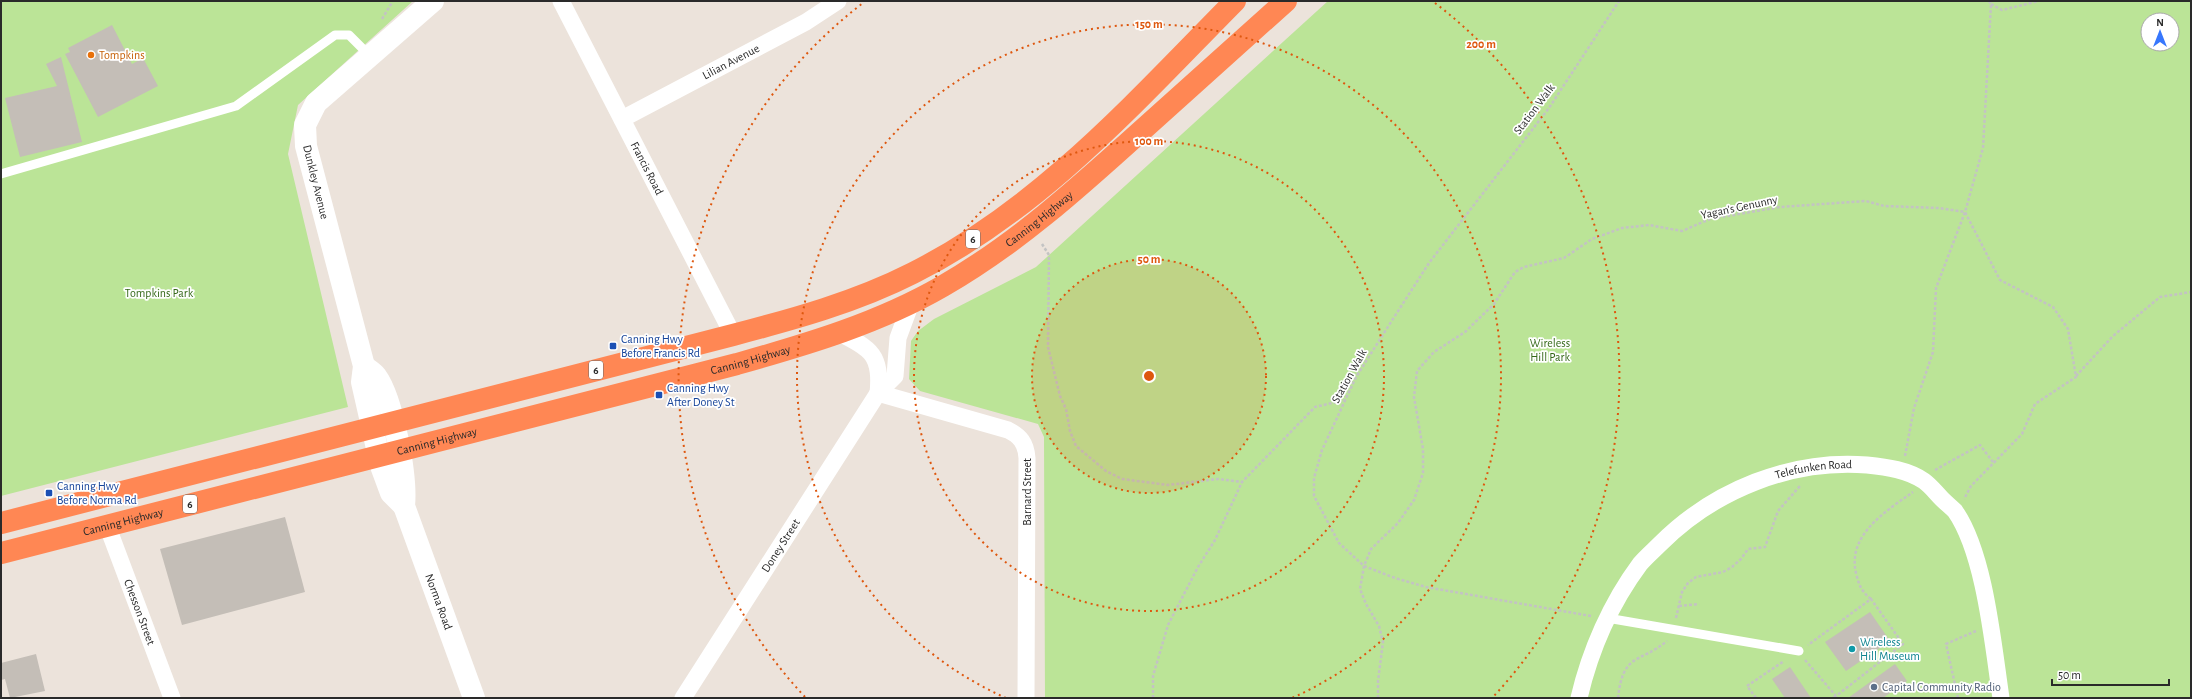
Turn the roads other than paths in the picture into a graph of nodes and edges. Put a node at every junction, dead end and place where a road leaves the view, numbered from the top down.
1 (432, 1) edge
2 (561, 1) edge
3 (838, 1) edge
4 (1235, 1) edge
5 (1286, 1) edge
6 (370, 56) junction
7 (622, 119) junction
8 (1, 174) edge
9 (911, 303) junction
10 (839, 333) junction
11 (733, 335) junction
12 (364, 366) junction
13 (878, 393) junction
14 (393, 422) junction
15 (371, 428) junction
16 (389, 453) junction
17 (1, 523) edge
18 (107, 526) junction
19 (1, 553) edge
20 (1607, 618) junction
21 (1798, 652) road end
22 (172, 698) edge
23 (474, 698) edge
24 (683, 698) edge
25 (1026, 698) edge
26 (1579, 698) edge
27 (2001, 698) edge

1 - 6 street, Dunkley Avenue
2 - 7 street, Francis Road
3 - 7 street, Lilian Avenue
4 - 11 highway, Canning Highway / 6
5 - 9 highway, Canning Highway / 6
6 - 8 lane
6 - 12 street, Dunkley Avenue
7 - 11 street, Francis Road
9 - 10 highway, Canning Highway / 6
9 - 13 street, Doney Street
10 - 13 street, Doney Street
10 - 16 highway, Canning Highway / 6
11 - 14 highway, Canning Highway / 6
12 - 14 street
12 - 15 street, Dunkley Avenue
13 - 24 street, Doney Street
13 - 25 street, Barnard Street
14 - 15 highway, Canning Highway / 6
14 - 16 street, Norma Road
15 - 16 street, Norma Road
15 - 17 highway, Canning Highway / 6
16 - 18 highway, Canning Highway / 6
16 - 23 street, Norma Road
18 - 19 highway, Canning Highway / 6
18 - 22 street, Chesson Street
20 - 21 lane
20 - 26 street, Telefunken Road
20 - 27 street, Telefunken Road

